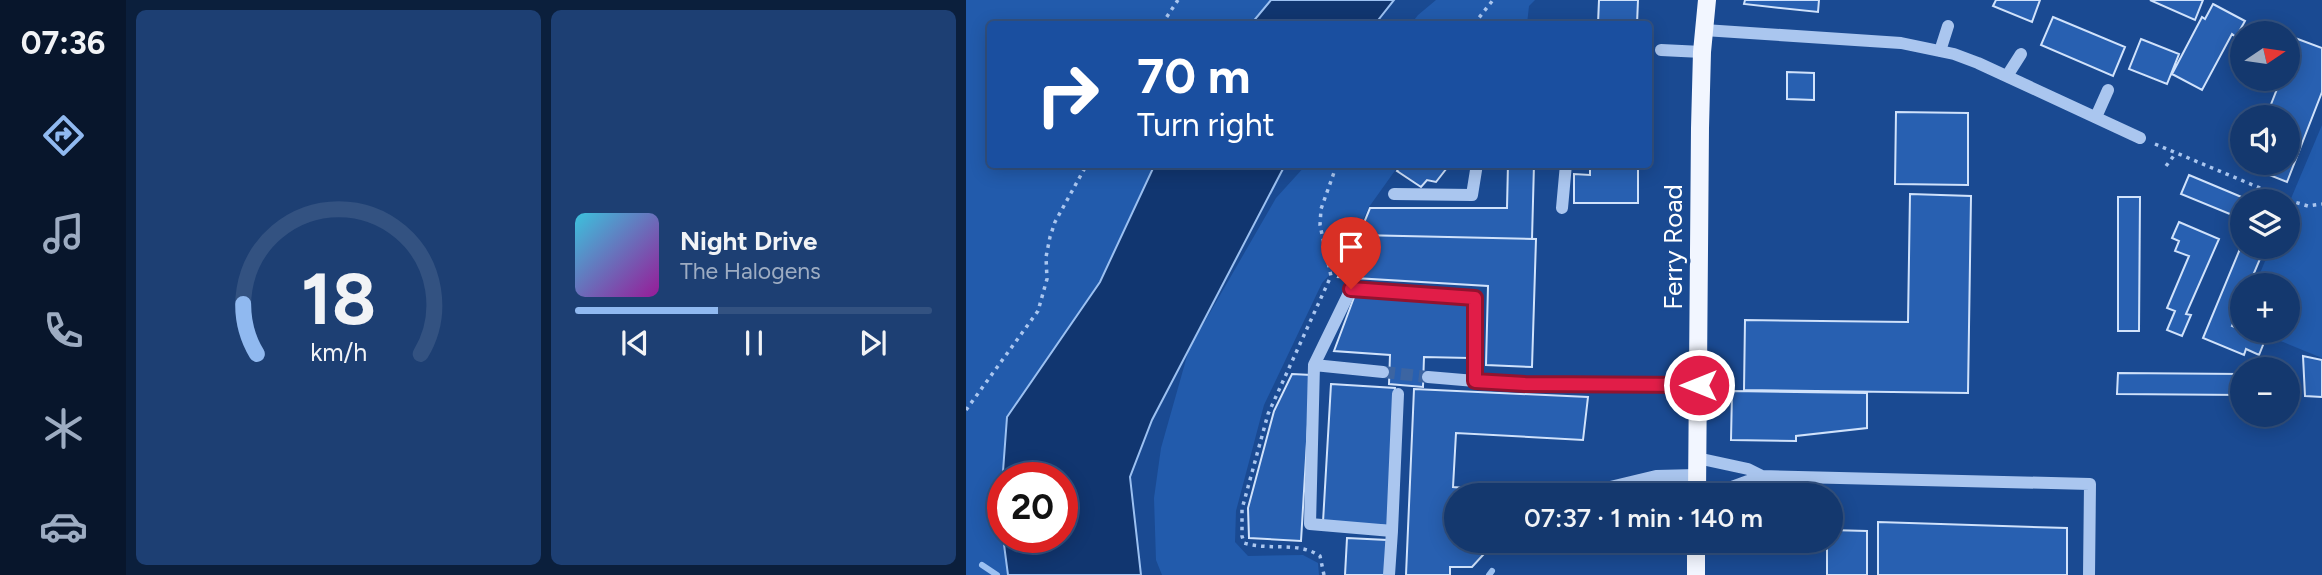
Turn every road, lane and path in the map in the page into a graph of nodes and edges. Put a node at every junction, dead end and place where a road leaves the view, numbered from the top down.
1 (1178, 0) edge
2 (1493, 0) edge
3 (1707, 0) edge
4 (1164, 21) edge
5 (1476, 21) edge
6 (1948, 26) dead end
7 (1704, 30) junction
8 (1661, 50) dead end
9 (1940, 51) junction
10 (1702, 52) junction
11 (2021, 54) dead end
12 (2007, 76) junction
13 (2108, 90) dead end
14 (2096, 117) junction
15 (2140, 138) joint
16 (2176, 153) junction
17 (2166, 166) dead end
18 (1085, 168) edge
19 (1336, 168) edge
20 (1476, 168) edge
21 (1566, 168) edge
22 (1394, 194) dead end
23 (2322, 204) edge
24 (1562, 208) dead end
25 (1314, 365) junction
26 (1383, 372) tunnel mouth
27 (1428, 377) tunnel mouth
28 (1475, 381) junction
29 (1699, 385) junction
30 (1398, 394) dead end
31 (966, 410) edge
32 (1697, 467) junction
33 (1762, 476) junction
34 (1627, 483) edge
35 (1697, 483) edge
36 (1743, 483) edge
37 (1392, 531) junction
38 (1696, 553) edge
39 (1324, 575) edge
40 (1389, 575) edge
41 (1696, 575) edge
42 (2089, 575) edge

1 - 4 path
2 - 5 path
3 - 7 main road, Ferry Road
6 - 9 street
7 - 9 street
7 - 10 main road, Ferry Road
8 - 10 street
9 - 12 street
10 - 29 main road, Ferry Road
11 - 12 street
12 - 14 street
13 - 14 street
14 - 15 street
15 - 16 path
16 - 17 path
16 - 23 path
18 - 31 path
19 - 39 path
20 - 22 street
21 - 24 street
25 - 26 street
25 - 28 street
25 - 37 street
27 - 28 street
28 - 29 street
29 - 32 main road, Ferry Road
30 - 37 street
32 - 33 street
32 - 34 street
32 - 35 main road, Ferry Road
33 - 36 street
33 - 42 street
37 - 40 street
38 - 41 main road

